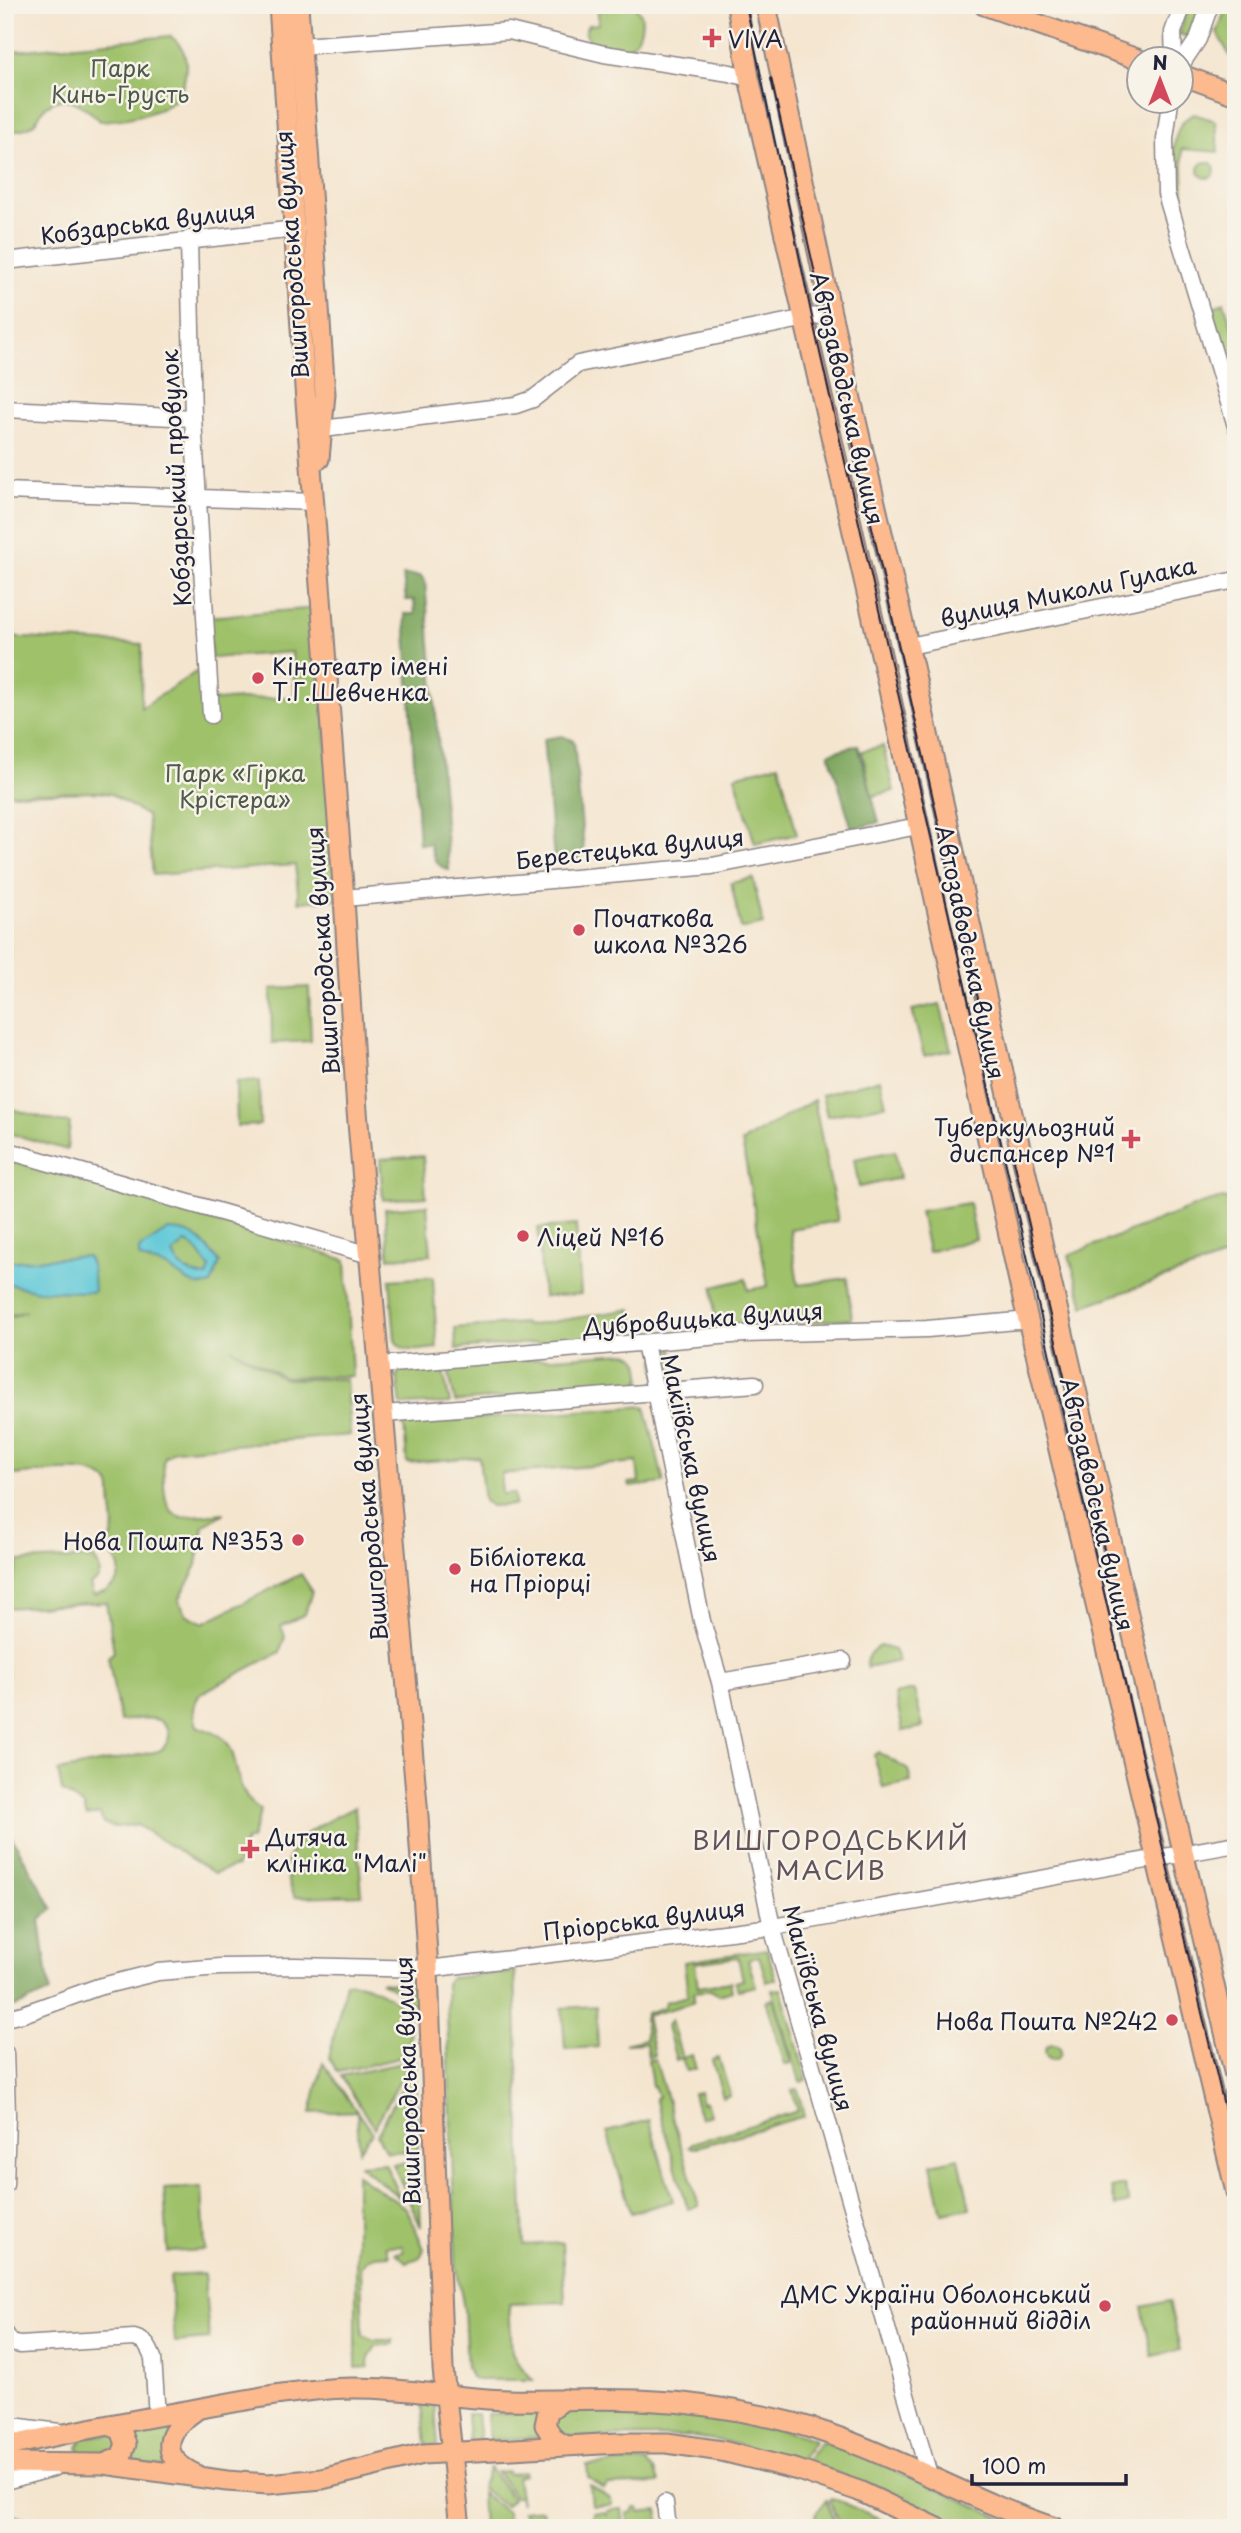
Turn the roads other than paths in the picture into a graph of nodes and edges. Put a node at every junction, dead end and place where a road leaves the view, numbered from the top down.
1 (279, 5) edge
2 (298, 5) edge
3 (737, 5) edge
4 (984, 5) edge
5 (1183, 5) edge
6 (1210, 5) edge
7 (768, 8) edge
8 (301, 46) junction
9 (1174, 46) edge
10 (1193, 46) edge
11 (1126, 55) edge
12 (749, 78) junction
13 (1196, 80) edge
14 (1236, 95) edge
15 (1168, 116) edge
16 (296, 229) junction
17 (188, 239) junction
18 (5, 261) edge
19 (831, 313) junction
20 (805, 318) junction
21 (5, 409) edge
22 (193, 418) junction
23 (1236, 426) edge
24 (323, 429) junction
25 (5, 491) edge
26 (198, 499) junction
27 (314, 502) junction
28 (1236, 580) edge
29 (909, 646) junction
30 (211, 715) dead end
31 (918, 826) junction
32 (344, 898) junction
33 (5, 1150) edge
34 (370, 1255) junction
35 (1029, 1320) junction
36 (645, 1343) junction
37 (380, 1365) junction
38 (755, 1384) dead end
39 (655, 1391) junction
40 (384, 1413) junction
41 (843, 1661) dead end
42 (720, 1682) junction
43 (1236, 1844) edge
44 (1184, 1852) junction
45 (1158, 1858) junction
46 (772, 1927) junction
47 (428, 1969) junction
48 (5, 2018) edge
49 (5, 2053) edge
50 (1235, 2072) edge
51 (5, 2185) edge
52 (1236, 2192) edge
53 (5, 2333) edge
54 (446, 2394) junction
55 (565, 2399) junction
56 (199, 2408) junction
57 (158, 2416) junction
58 (5, 2425) edge
59 (109, 2425) junction
60 (70, 2432) junction
61 (566, 2446) junction
62 (5, 2447) edge
63 (452, 2454) junction
64 (5, 2463) edge
65 (86, 2463) junction
66 (929, 2475) junction
67 (203, 2477) junction
68 (5, 2481) edge
69 (665, 2503) dead end
70 (1027, 2521) edge
71 (460, 2528) edge
72 (668, 2528) edge
73 (937, 2528) edge
74 (1055, 2528) edge

1 - 16 main road, Вишгородська вулиця
2 - 8 main road, Вишгородська вулиця
3 - 12 main road, Автозаводська вулиця
4 - 11 main road
5 - 9 street
6 - 10 street
7 - 19 main road, Автозаводська вулиця
8 - 12 street
8 - 24 main road, Вишгородська вулиця
12 - 20 main road, Автозаводська вулиця
13 - 14 main road
15 - 23 street
16 - 17 street, Кобзарська вулиця
16 - 27 main road, Вишгородська вулиця
17 - 18 street, Кобзарська вулиця
17 - 22 street, Кобзарський провулок
19 - 20 street
19 - 29 main road, Автозаводська вулиця
20 - 24 street
20 - 31 main road, Автозаводська вулиця
21 - 22 street
22 - 26 street, Кобзарський провулок
24 - 27 main road, Вишгородська вулиця
25 - 26 street
26 - 27 street
26 - 30 street, Кобзарський провулок
27 - 32 main road, Вишгородська вулиця
28 - 29 street, вулиця Миколи Гулака
29 - 44 main road, Автозаводська вулиця
31 - 32 street, Берестецька вулиця
31 - 35 main road, Автозаводська вулиця
32 - 34 main road, Вишгородська вулиця
33 - 34 street
34 - 37 main road, Вишгородська вулиця
35 - 36 street, Дубровицька вулиця
35 - 45 main road, Автозаводська вулиця
36 - 37 street, Дубровицька вулиця
36 - 39 street, Макіївська вулиця
37 - 40 main road, Вишгородська вулиця
38 - 39 street
39 - 40 street
39 - 42 street, Макіївська вулиця
40 - 47 main road, Вишгородська вулиця
41 - 42 street
42 - 46 street, Макіївська вулиця
43 - 44 street, Пріорська вулиця
44 - 45 street, Пріорська вулиця
44 - 50 main road, Автозаводська вулиця
45 - 46 street, Пріорська вулиця
45 - 52 main road, Автозаводська вулиця
46 - 47 street, Пріорська вулиця
46 - 66 street, Макіївська вулиця
47 - 48 street, Пріорська вулиця
47 - 54 main road, Вишгородська вулиця
49 - 51 street
53 - 57 street
54 - 55 main road
54 - 56 main road
54 - 63 main road, Вишгородська вулиця
55 - 61 main road
55 - 66 main road
56 - 57 main road
56 - 67 main road
57 - 59 main road
58 - 60 street
59 - 60 main road
59 - 65 main road
60 - 62 main road
60 - 65 main road
61 - 63 main road
61 - 73 main road
63 - 67 main road
63 - 71 main road, Вишгородська вулиця
64 - 65 main road
65 - 67 main road
65 - 68 street
66 - 70 main road
69 - 72 street
70 - 74 main road

